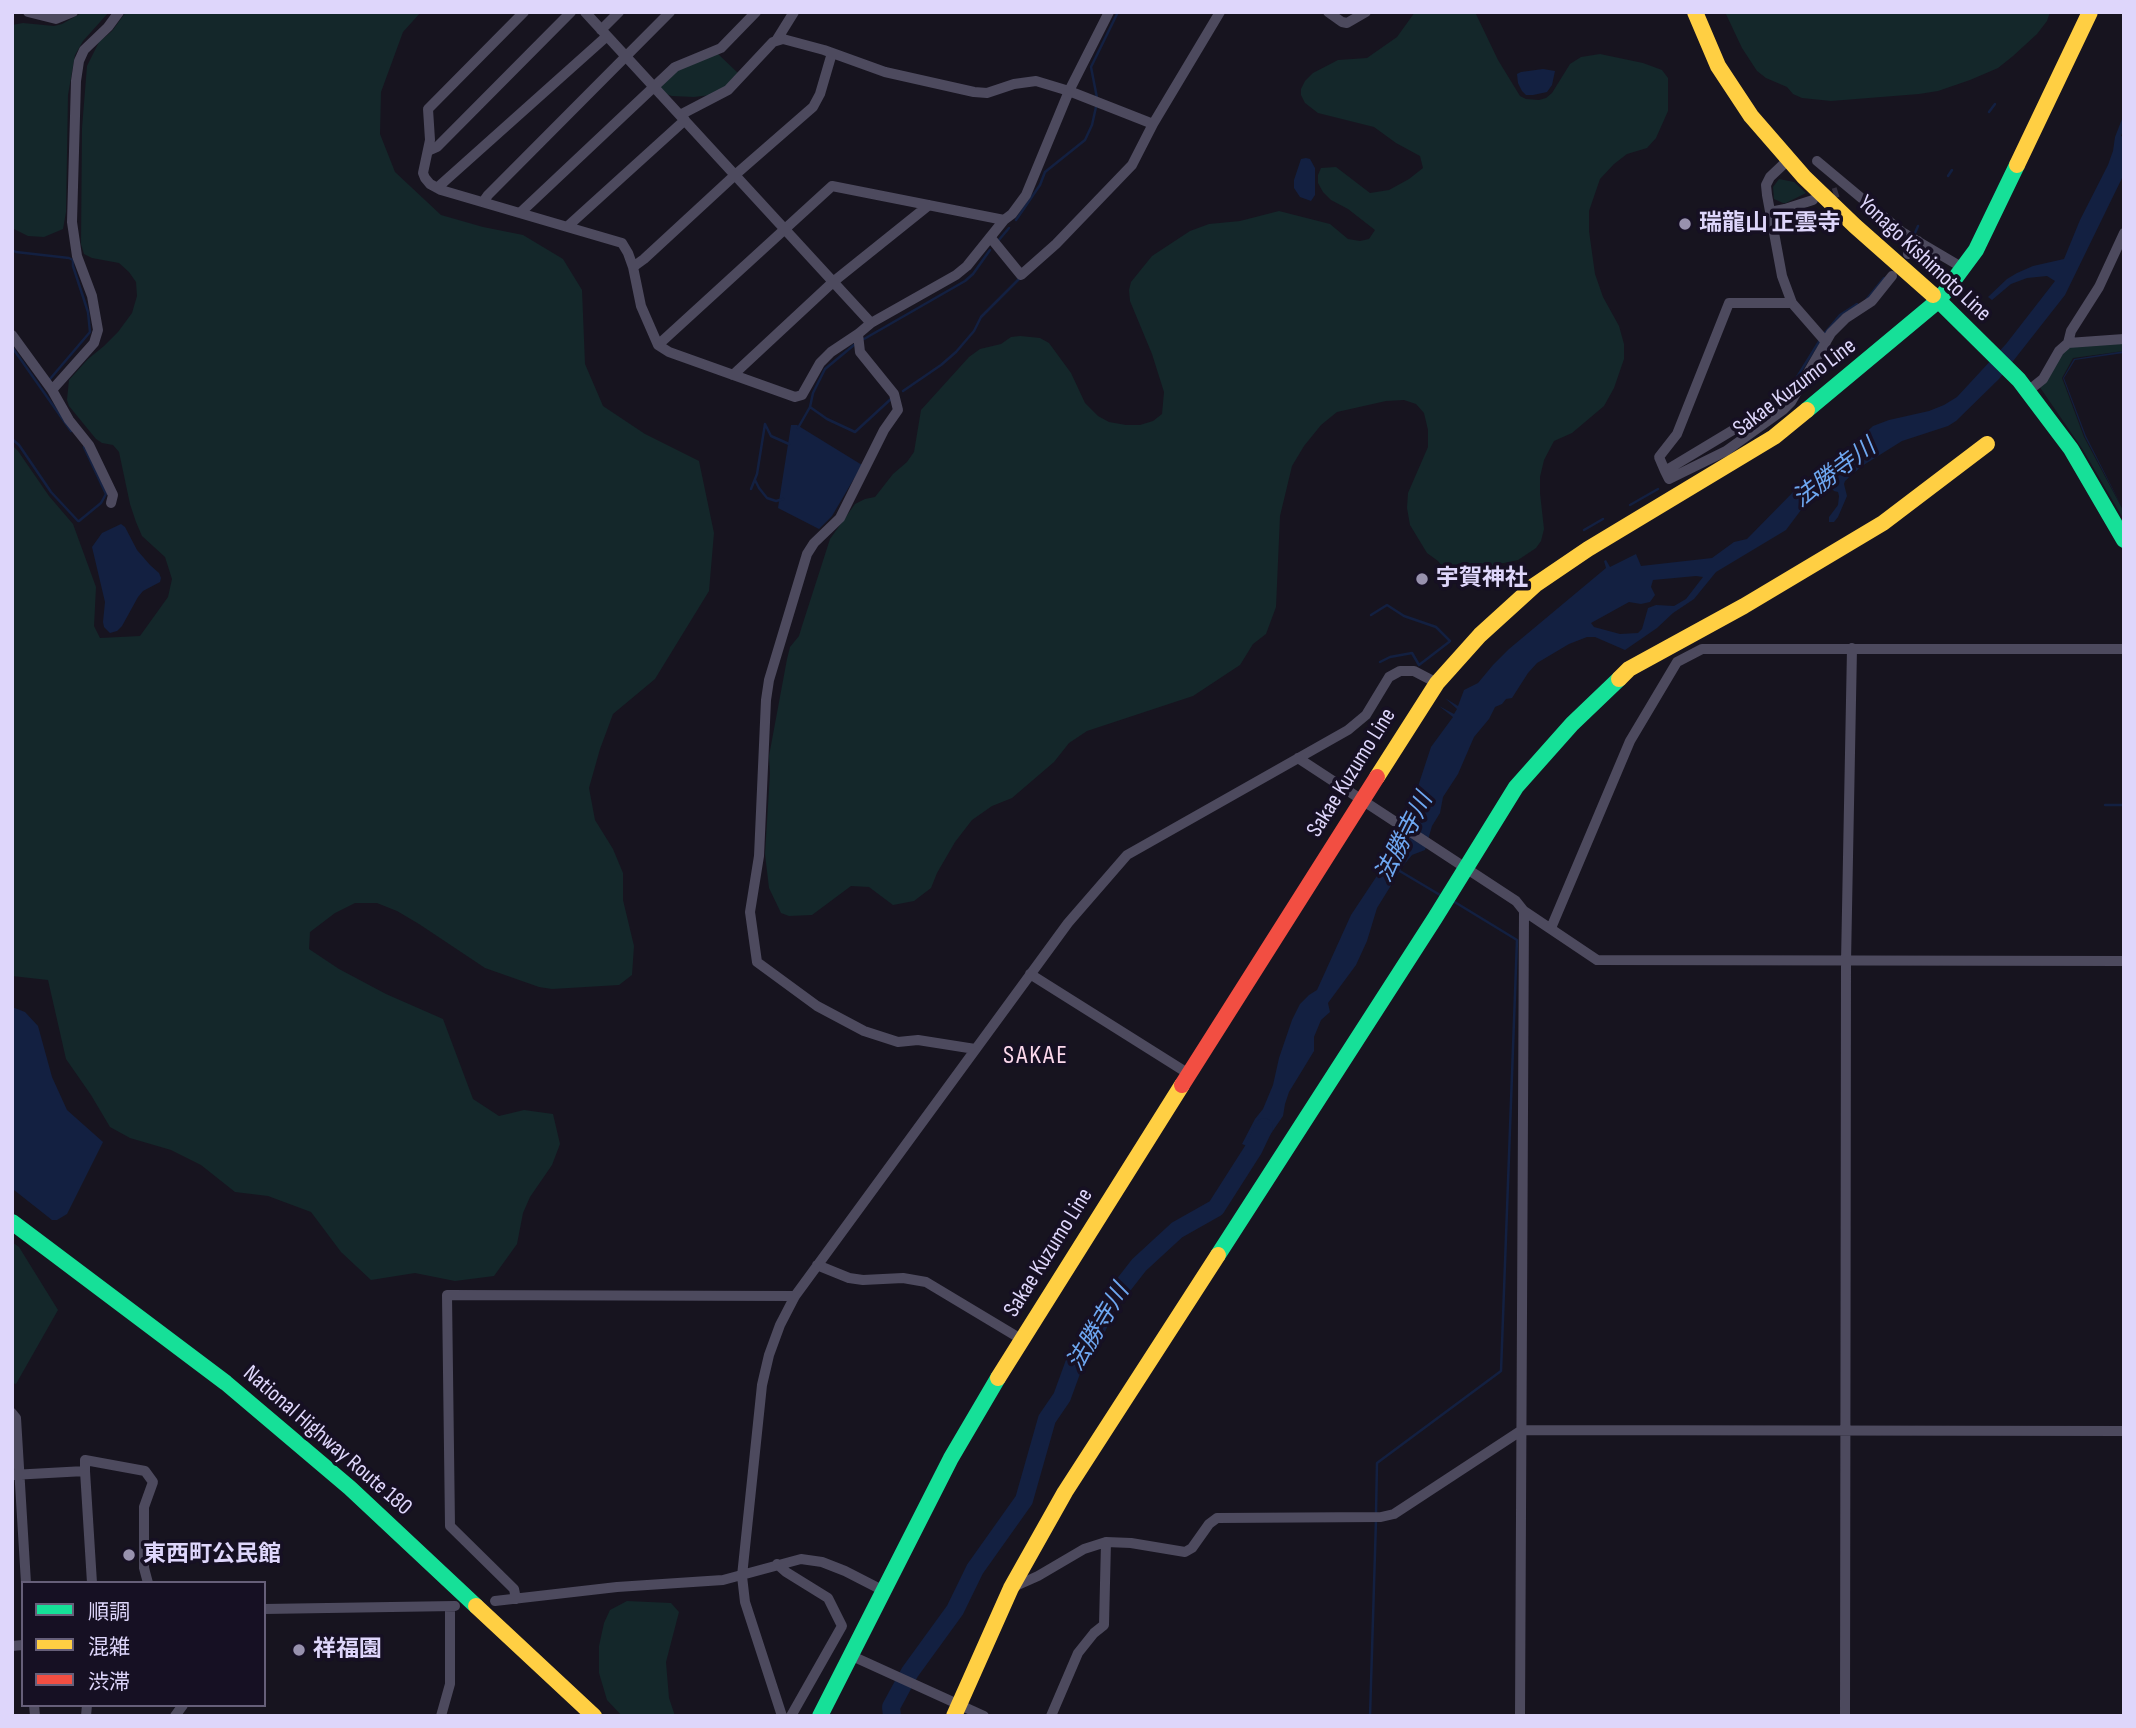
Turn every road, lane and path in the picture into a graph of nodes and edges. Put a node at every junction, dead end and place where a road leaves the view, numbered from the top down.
1 (28, 12) edge
2 (73, 12) edge
3 (119, 12) edge
4 (524, 12) edge
5 (571, 12) edge
6 (585, 12) edge
7 (619, 12) edge
8 (670, 12) edge
9 (756, 12) edge
10 (794, 12) edge
11 (1109, 12) edge
12 (1220, 12) edge
13 (1328, 12) edge
14 (1366, 12) edge
15 (1695, 12) edge
16 (2090, 12) edge
17 (604, 33) junction
18 (776, 41) junction
19 (832, 53) junction
20 (626, 56) junction
21 (655, 88) junction
22 (1069, 90) junction
23 (683, 117) junction
24 (1153, 124) junction
25 (428, 151) junction
26 (1788, 160) junction
27 (1817, 161) dead end
28 (735, 175) junction
29 (438, 188) junction
30 (1813, 200) tunnel mouth
31 (484, 202) junction
32 (929, 205) junction
33 (1770, 212) junction
34 (520, 213) junction
35 (1004, 220) junction
36 (568, 226) junction
37 (785, 229) junction
38 (2124, 233) edge
39 (990, 237) junction
40 (1919, 241) junction
41 (1908, 254) dead end
42 (633, 267) junction
43 (1963, 268) junction
44 (1892, 276) dead end
45 (833, 282) junction
46 (1792, 303) junction
47 (1945, 305) junction
48 (871, 323) junction
49 (858, 334) junction
50 (12, 335) edge
51 (1824, 339) junction
52 (2124, 339) edge
53 (2067, 344) junction
54 (658, 345) junction
55 (733, 375) junction
56 (2023, 386) junction
57 (52, 390) junction
58 (1987, 444) dead end
59 (111, 503) dead end
60 (2124, 540) edge
61 (1852, 648) junction
62 (2124, 649) edge
63 (1437, 683) junction
64 (1298, 758) junction
65 (1361, 800) junction
66 (1461, 867) junction
67 (1524, 911) junction
68 (1551, 928) junction
69 (2124, 961) edge
70 (1846, 962) junction
71 (1030, 974) junction
72 (975, 1049) junction
73 (1189, 1074) junction
74 (12, 1222) edge
75 (817, 1265) junction
76 (795, 1296) junction
77 (1021, 1339) junction
78 (12, 1413) edge
79 (1522, 1430) junction
80 (2124, 1431) edge
81 (1846, 1432) junction
82 (85, 1471) junction
83 (16, 1474) edge
84 (1105, 1542) junction
85 (777, 1564) junction
86 (742, 1576) junction
87 (26, 1581) edge
88 (92, 1581) edge
89 (147, 1581) edge
90 (1011, 1588) junction
91 (884, 1591) junction
92 (516, 1599) junction
93 (495, 1601) dead end
94 (266, 1609) edge
95 (852, 1656) junction
96 (957, 1711) edge
97 (441, 1716) edge
98 (594, 1716) edge
99 (782, 1716) edge
100 (791, 1716) edge
101 (820, 1716) edge
102 (984, 1716) edge
103 (1051, 1716) edge
104 (1520, 1716) edge
105 (1845, 1716) edge

1 - 2 street
3 - 57 street
4 - 25 street
5 - 25 street
6 - 17 street
7 - 17 street
8 - 20 street
9 - 21 street
10 - 18 street
11 - 22 street
12 - 24 street
13 - 14 street
15 - 26 main road, Yonago Kishimoto Line
16 - 43 main road, Sakae Kuzumo Line
17 - 20 street
17 - 29 street
18 - 19 street
18 - 23 street
19 - 22 street
19 - 28 street
20 - 21 street
20 - 31 street
21 - 23 street
21 - 34 street
22 - 24 street
22 - 35 street
23 - 28 street
23 - 36 street
24 - 39 street
25 - 29 street
26 - 33 street
26 - 47 main road, Yonago Kishimoto Line
27 - 40 street
28 - 37 street
28 - 42 street
29 - 31 street
30 - 33 street
31 - 34 street
32 - 35 street
32 - 37 street
32 - 45 street
33 - 46 street
34 - 36 street
35 - 39 street
36 - 42 street
37 - 45 street
37 - 54 street
38 - 53 street
39 - 48 street
40 - 41 street
40 - 43 street
42 - 54 street
43 - 47 main road, Sakae Kuzumo Line
44 - 51 street
45 - 48 street
45 - 55 street
46 - 51 street
46 - 51 street
47 - 56 main road, Yonago Kishimoto Line
47 - 63 main road, Sakae Kuzumo Line
48 - 49 street
49 - 55 street
49 - 72 street
50 - 57 street
52 - 53 street
53 - 56 street
54 - 55 street
56 - 60 main road, Yonago Kishimoto Line
57 - 59 street
58 - 66 main road
61 - 62 street
61 - 68 street
61 - 70 street
63 - 64 street
63 - 65 main road, Sakae Kuzumo Line
64 - 65 street
64 - 71 street
65 - 66 street
65 - 73 main road, Sakae Kuzumo Line
66 - 67 street
66 - 90 main road
67 - 68 street
67 - 79 street
68 - 70 street
69 - 70 street
70 - 81 street
71 - 72 street
71 - 73 street
72 - 75 street
73 - 77 main road, Sakae Kuzumo Line
74 - 98 main road, National Highway Route 180
75 - 76 street
75 - 77 street
76 - 86 street
76 - 92 street
77 - 91 main road, Sakae Kuzumo Line
78 - 83 street
79 - 81 street
79 - 84 street
79 - 104 street
80 - 81 street
81 - 105 street
82 - 83 street
82 - 88 street
82 - 89 street
83 - 87 street
84 - 90 street
84 - 103 street
85 - 86 street
85 - 91 street
85 - 100 street
86 - 92 street
86 - 99 street
90 - 96 main road
91 - 95 main road, Sakae Kuzumo Line
92 - 93 street
94 - 97 street
95 - 96 street
95 - 101 main road, Sakae Kuzumo Line
96 - 102 street

